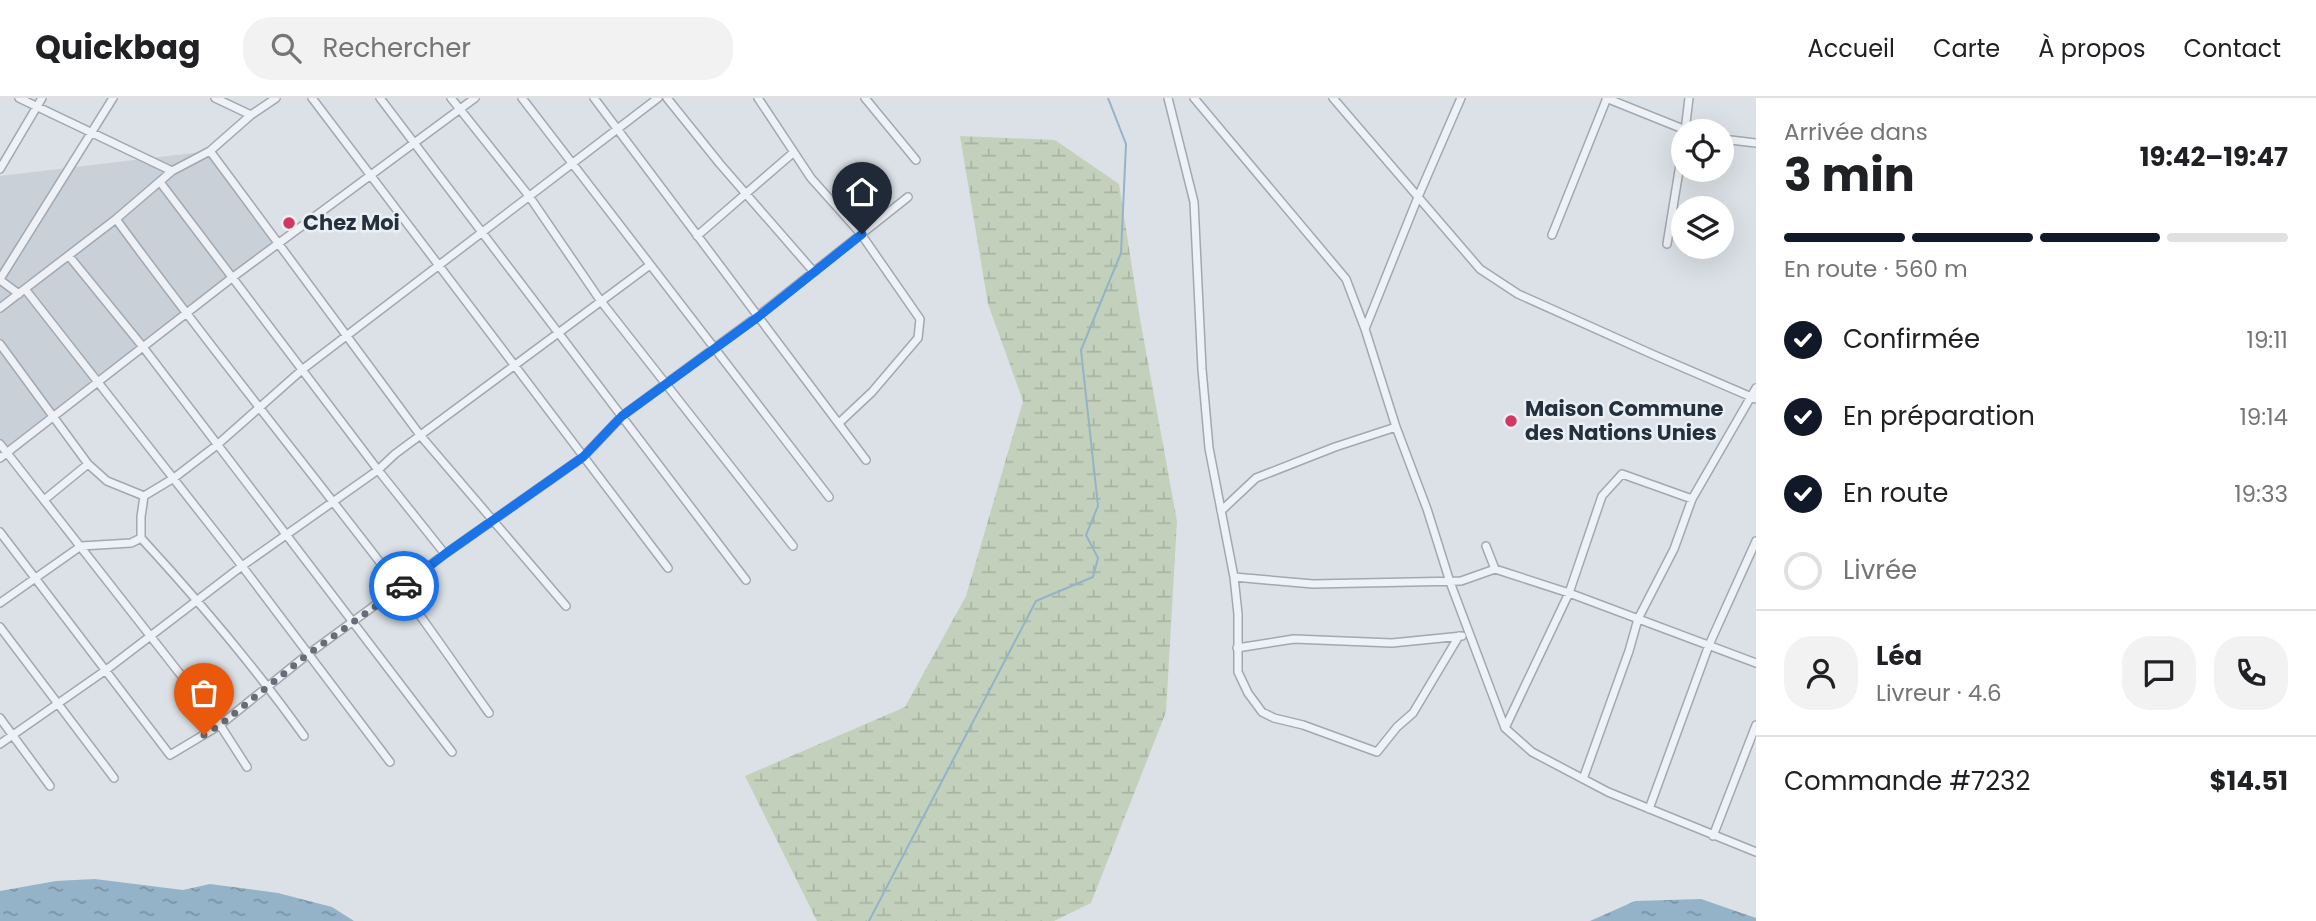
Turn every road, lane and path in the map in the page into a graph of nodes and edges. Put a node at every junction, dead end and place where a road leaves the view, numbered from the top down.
1 (19, 98) edge
2 (42, 98) edge
3 (113, 98) edge
4 (215, 98) edge
5 (276, 98) edge
6 (312, 98) edge
7 (380, 98) edge
8 (451, 98) edge
9 (475, 98) edge
10 (522, 98) edge
11 (594, 98) edge
12 (658, 98) edge
13 (667, 98) edge
14 (758, 98) edge
15 (865, 98) edge
16 (1168, 98) edge
17 (1194, 98) edge
18 (1334, 98) edge
19 (1461, 98) edge
20 (1606, 98) edge
21 (1689, 98) edge
22 (38, 107) junction
23 (460, 109) junction
24 (251, 115) junction
25 (1687, 119) edge
26 (1671, 125) edge
27 (617, 129) junction
28 (93, 133) junction
29 (1734, 140) edge
30 (415, 143) junction
31 (1756, 143) edge
32 (210, 151) junction
33 (794, 152) junction
34 (916, 160) dead end
35 (572, 164) junction
36 (0, 169) edge
37 (172, 171) junction
38 (371, 176) junction
39 (160, 182) junction
40 (1677, 182) edge
41 (747, 193) junction
42 (529, 196) junction
43 (908, 197) dead end
44 (1418, 197) junction
45 (116, 219) junction
46 (482, 232) junction
47 (862, 234) junction
48 (1552, 235) dead end
49 (697, 236) junction
50 (278, 244) junction
51 (1667, 244) dead end
52 (69, 256) junction
53 (650, 265) junction
54 (438, 266) junction
55 (814, 272) junction
56 (233, 277) junction
57 (0, 280) edge
58 (22, 291) junction
59 (600, 300) junction
60 (0, 308) edge
61 (186, 314) junction
62 (758, 317) junction
63 (1365, 329) junction
64 (557, 332) junction
65 (346, 336) junction
66 (0, 344) edge
67 (144, 347) junction
68 (715, 348) junction
69 (513, 365) junction
70 (303, 369) junction
71 (98, 382) junction
72 (667, 383) junction
73 (1756, 388) edge
74 (1753, 398) edge
75 (261, 407) junction
76 (622, 416) junction
77 (53, 417) junction
78 (839, 423) junction
79 (1396, 427) junction
80 (420, 435) junction
81 (0, 444) edge
82 (217, 445) junction
83 (3, 455) edge
84 (583, 457) junction
85 (866, 460) dead end
86 (88, 464) junction
87 (378, 470) junction
88 (174, 478) junction
89 (144, 496) junction
90 (829, 497) dead end
91 (1692, 499) junction
92 (44, 500) junction
93 (332, 501) junction
94 (1221, 511) junction
95 (493, 521) junction
96 (0, 533) edge
97 (287, 536) junction
98 (141, 538) junction
99 (1756, 541) edge
100 (81, 546) junction
101 (793, 546) dead end
102 (1486, 546) dead end
103 (445, 554) junction
104 (242, 566) junction
105 (668, 568) dead end
106 (1495, 569) junction
107 (34, 577) junction
108 (1234, 577) junction
109 (746, 580) dead end
110 (1450, 582) junction
111 (400, 589) junction
112 (1569, 593) junction
113 (199, 601) junction
114 (0, 603) edge
115 (566, 606) dead end
116 (1638, 619) junction
117 (353, 623) junction
118 (0, 627) edge
119 (1469, 634) junction
120 (151, 636) junction
121 (1459, 636) junction
122 (1709, 645) junction
123 (1237, 648) junction
124 (307, 655) junction
125 (1756, 663) edge
126 (106, 670) junction
127 (269, 687) junction
128 (58, 703) junction
129 (489, 713) dead end
130 (0, 718) edge
131 (220, 725) junction
132 (1756, 725) edge
133 (1505, 728) junction
134 (13, 734) junction
135 (304, 736) dead end
136 (0, 744) edge
137 (452, 752) dead end
138 (390, 762) dead end
139 (247, 767) dead end
140 (114, 778) dead end
141 (1583, 779) junction
142 (50, 786) dead end
143 (1649, 810) junction
144 (1713, 835) junction
145 (1756, 852) edge

1 - 22 street
2 - 22 street
3 - 28 street
4 - 24 street
5 - 24 street
6 - 38 street
7 - 30 street
8 - 23 street
9 - 23 street
10 - 35 street
11 - 27 street
12 - 27 street
13 - 41 street
14 - 33 street
15 - 34 street
16 - 94 street
17 - 63 street
18 - 44 street
19 - 44 street
20 - 26 street
20 - 48 street
21 - 25 street
22 - 28 street
22 - 36 street
23 - 30 street
23 - 42 street
24 - 32 street
27 - 35 street
27 - 49 street
28 - 37 street
28 - 57 street
29 - 31 street
30 - 38 street
30 - 46 street
32 - 37 street
32 - 50 street
33 - 41 street
33 - 47 street
35 - 42 street
35 - 53 street
37 - 39 street
38 - 50 street
38 - 54 street
39 - 45 street
39 - 56 street
40 - 51 street
41 - 49 street
41 - 55 street
42 - 46 street
42 - 59 street
43 - 47 street
44 - 63 street
44 - 74 street
45 - 52 street
45 - 61 street
46 - 54 street
46 - 64 street
47 - 55 street
47 - 78 street
49 - 62 street
50 - 56 street
50 - 65 street
52 - 58 street
52 - 67 street
53 - 59 street
53 - 68 street
54 - 65 street
54 - 69 street
55 - 62 street
56 - 61 street
56 - 70 street
57 - 58 street
58 - 60 street
58 - 71 street
59 - 64 street
59 - 72 street
61 - 67 street
61 - 75 street
62 - 68 street
62 - 78 street
63 - 79 street
64 - 69 street
64 - 76 street
65 - 70 street
65 - 80 street
66 - 77 street
67 - 71 street
67 - 82 street
68 - 72 street
68 - 90 street
69 - 80 street
69 - 84 street
70 - 75 street
70 - 87 street
71 - 77 street
71 - 88 street
72 - 76 street
72 - 101 street
73 - 74 street
74 - 91 street
75 - 82 street
75 - 93 street
76 - 84 street
76 - 109 street
77 - 83 street
77 - 86 street
78 - 85 street
79 - 94 street
79 - 110 street
80 - 87 street
80 - 95 street
81 - 83 street
82 - 88 street
82 - 97 street
83 - 92 street
84 - 95 street
84 - 105 street
86 - 89 street
86 - 92 street
87 - 93 street
87 - 103 street
88 - 89 street
88 - 104 street
89 - 98 street
91 - 112 street
91 - 116 street
92 - 100 street
93 - 97 street
93 - 111 street
94 - 108 street
95 - 103 street
95 - 115 street
96 - 107 street
97 - 104 street
97 - 117 street
98 - 100 street
98 - 113 street
99 - 122 street
100 - 107 street
100 - 120 street
102 - 106 street
103 - 111 street
104 - 113 street
104 - 124 street
106 - 110 street
106 - 112 street
107 - 114 street
107 - 126 street
108 - 110 street
108 - 123 street
110 - 119 street
111 - 117 street
111 - 129 street
112 - 116 street
112 - 133 street
113 - 120 street
113 - 127 street
116 - 122 street
116 - 141 street
117 - 124 street
117 - 137 street
118 - 128 street
119 - 121 street
119 - 133 street
120 - 126 street
120 - 131 street
121 - 123 street
121 - 123 street
122 - 125 street
122 - 143 street
124 - 127 street
124 - 138 street
126 - 128 street
126 - 131 street
127 - 131 street
127 - 135 street
128 - 134 street
128 - 140 street
130 - 134 street
131 - 139 street
132 - 144 street
133 - 141 street
134 - 136 street
134 - 142 street
141 - 143 street
143 - 144 street
144 - 145 street

